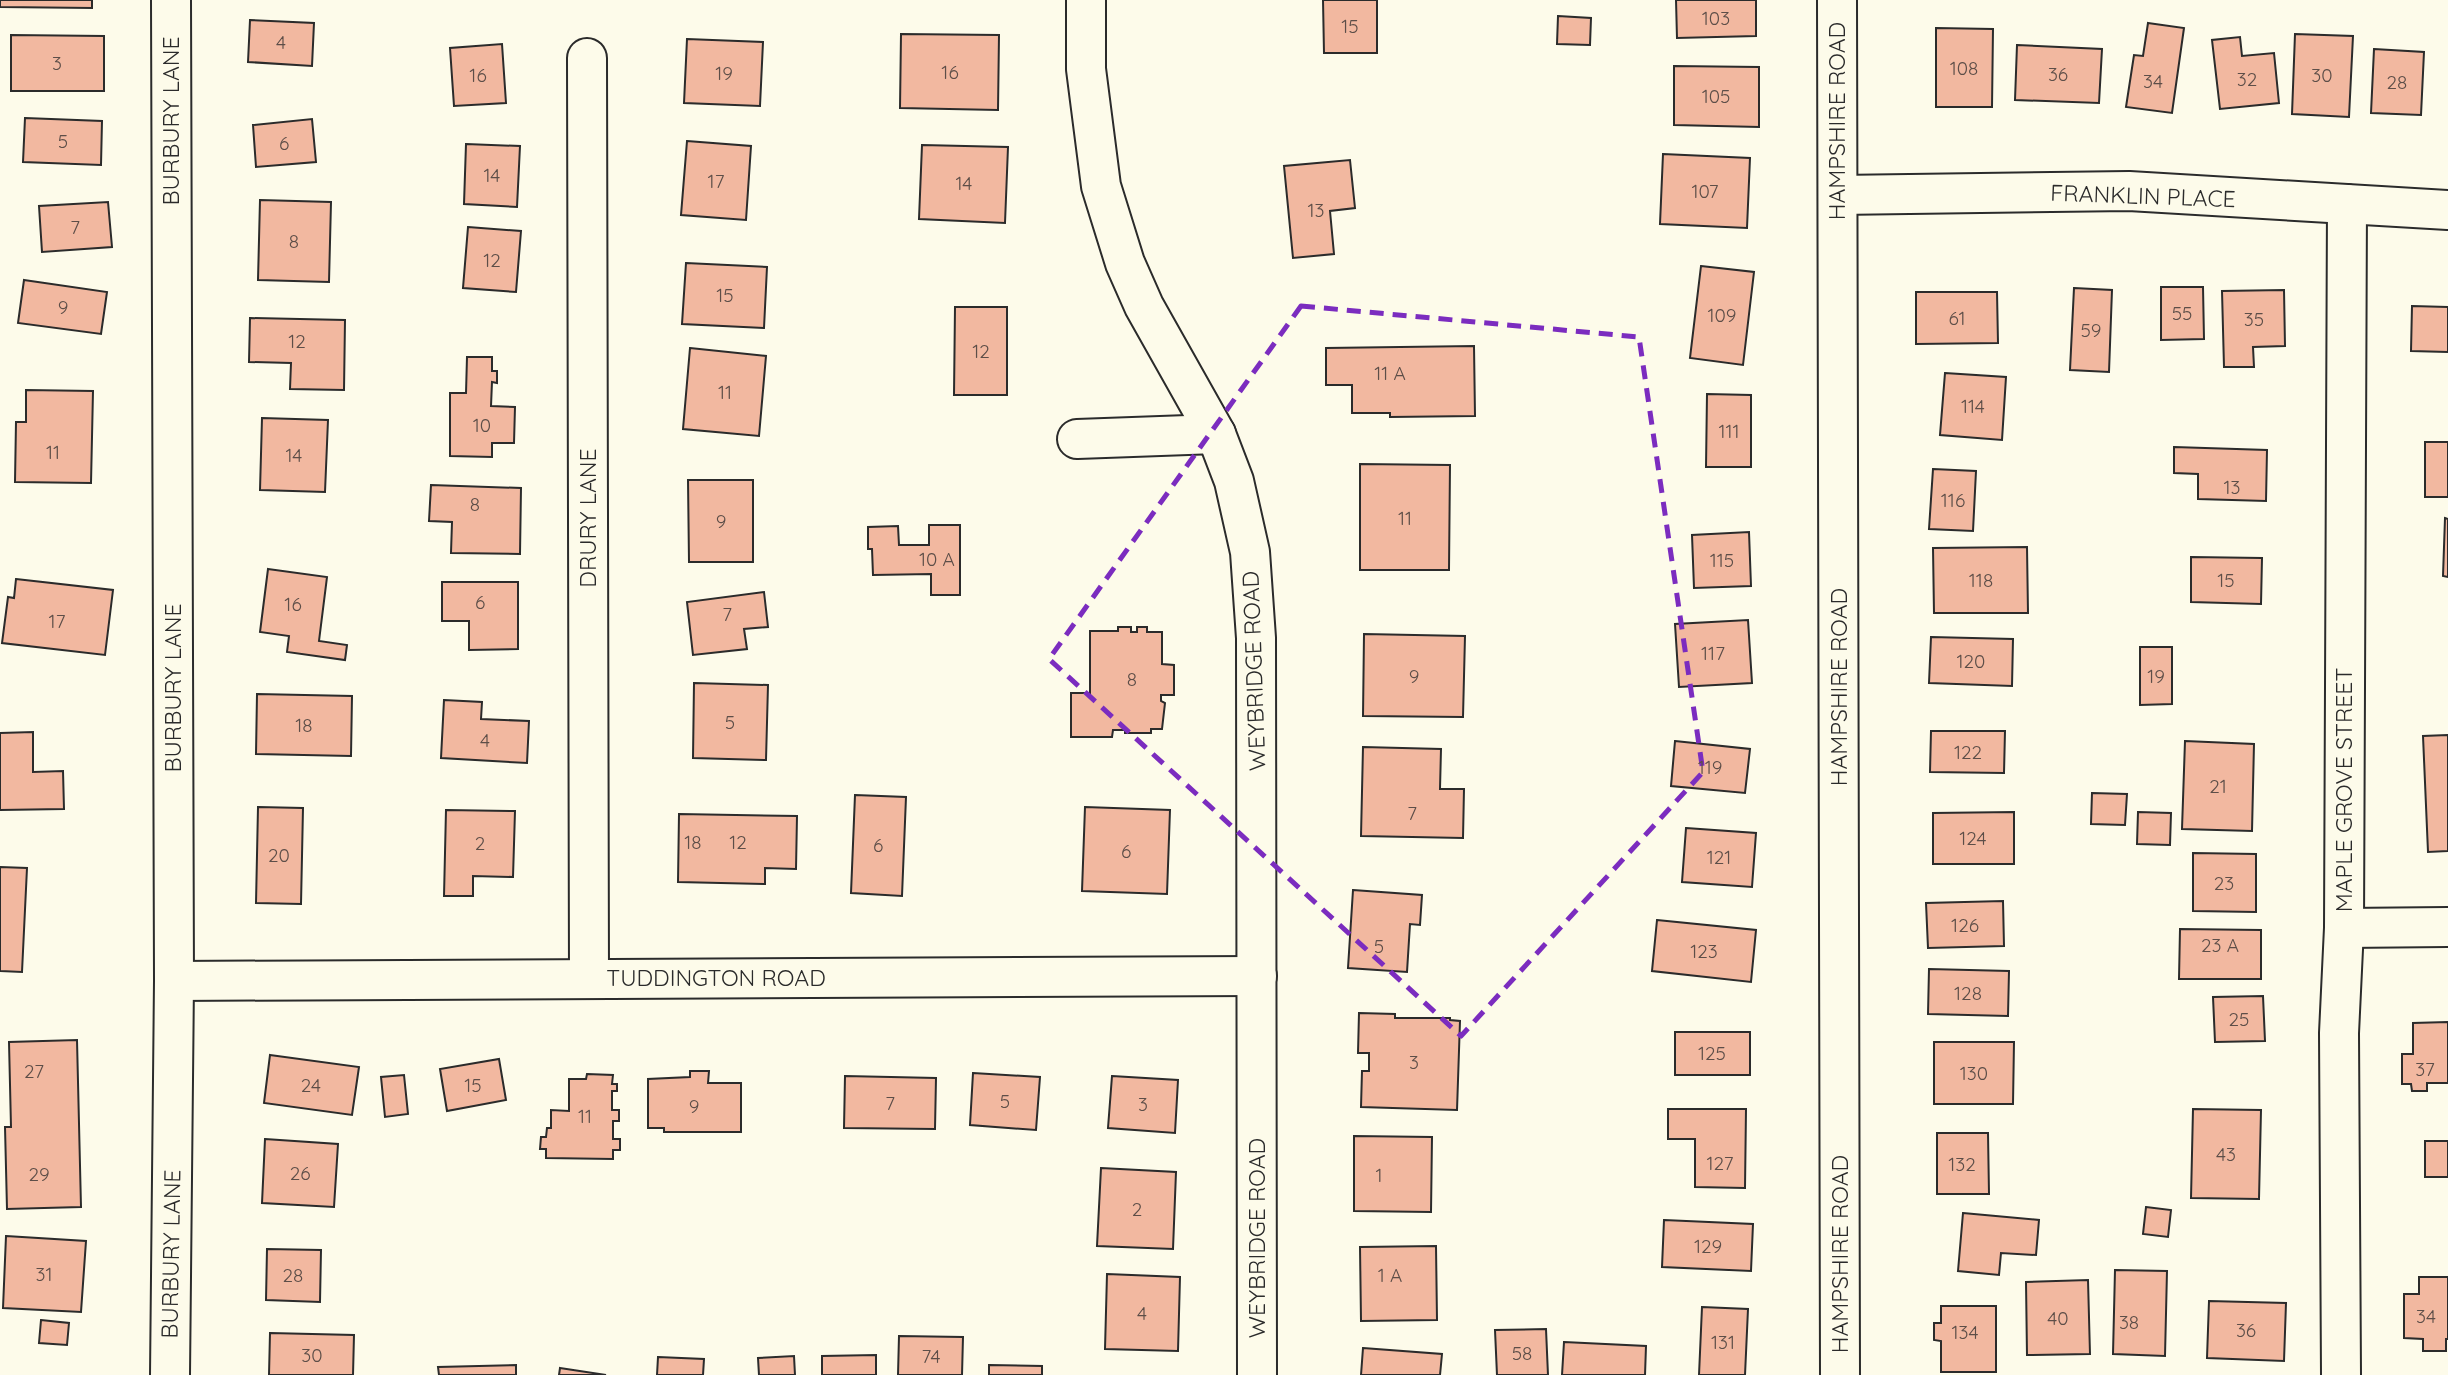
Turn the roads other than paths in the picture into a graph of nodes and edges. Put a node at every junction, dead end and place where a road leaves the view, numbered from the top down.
1 (171, 0) edge
2 (1086, 0) edge
3 (1837, 0) edge
4 (587, 58) dead end
5 (1838, 195) junction
6 (2347, 204) junction
7 (2448, 210) edge
8 (1216, 434) junction
9 (1077, 439) dead end
10 (2448, 927) edge
11 (2344, 928) junction
12 (1257, 976) junction
13 (589, 979) junction
14 (174, 981) junction
15 (170, 1375) edge
16 (1256, 1375) edge
17 (1840, 1375) edge
18 (2341, 1375) edge

1 - 14 street, BURBURY LANE
2 - 8 street, WEYBRIDGE ROAD
3 - 5 street, HAMPSHIRE ROAD
4 - 13 street, DRURY LANE
5 - 6 street, FRANKLIN PLACE
5 - 17 street, HAMPSHIRE ROAD
6 - 7 street, FRANKLIN PLACE
6 - 11 street, MAPLE GROVE STREET
8 - 9 street
8 - 12 street, WEYBRIDGE ROAD
10 - 11 street
11 - 18 street, MAPLE GROVE STREET
12 - 13 street, TUDDINGTON ROAD
12 - 16 street, WEYBRIDGE ROAD
13 - 14 street, TUDDINGTON ROAD
14 - 15 street, BURBURY LANE

